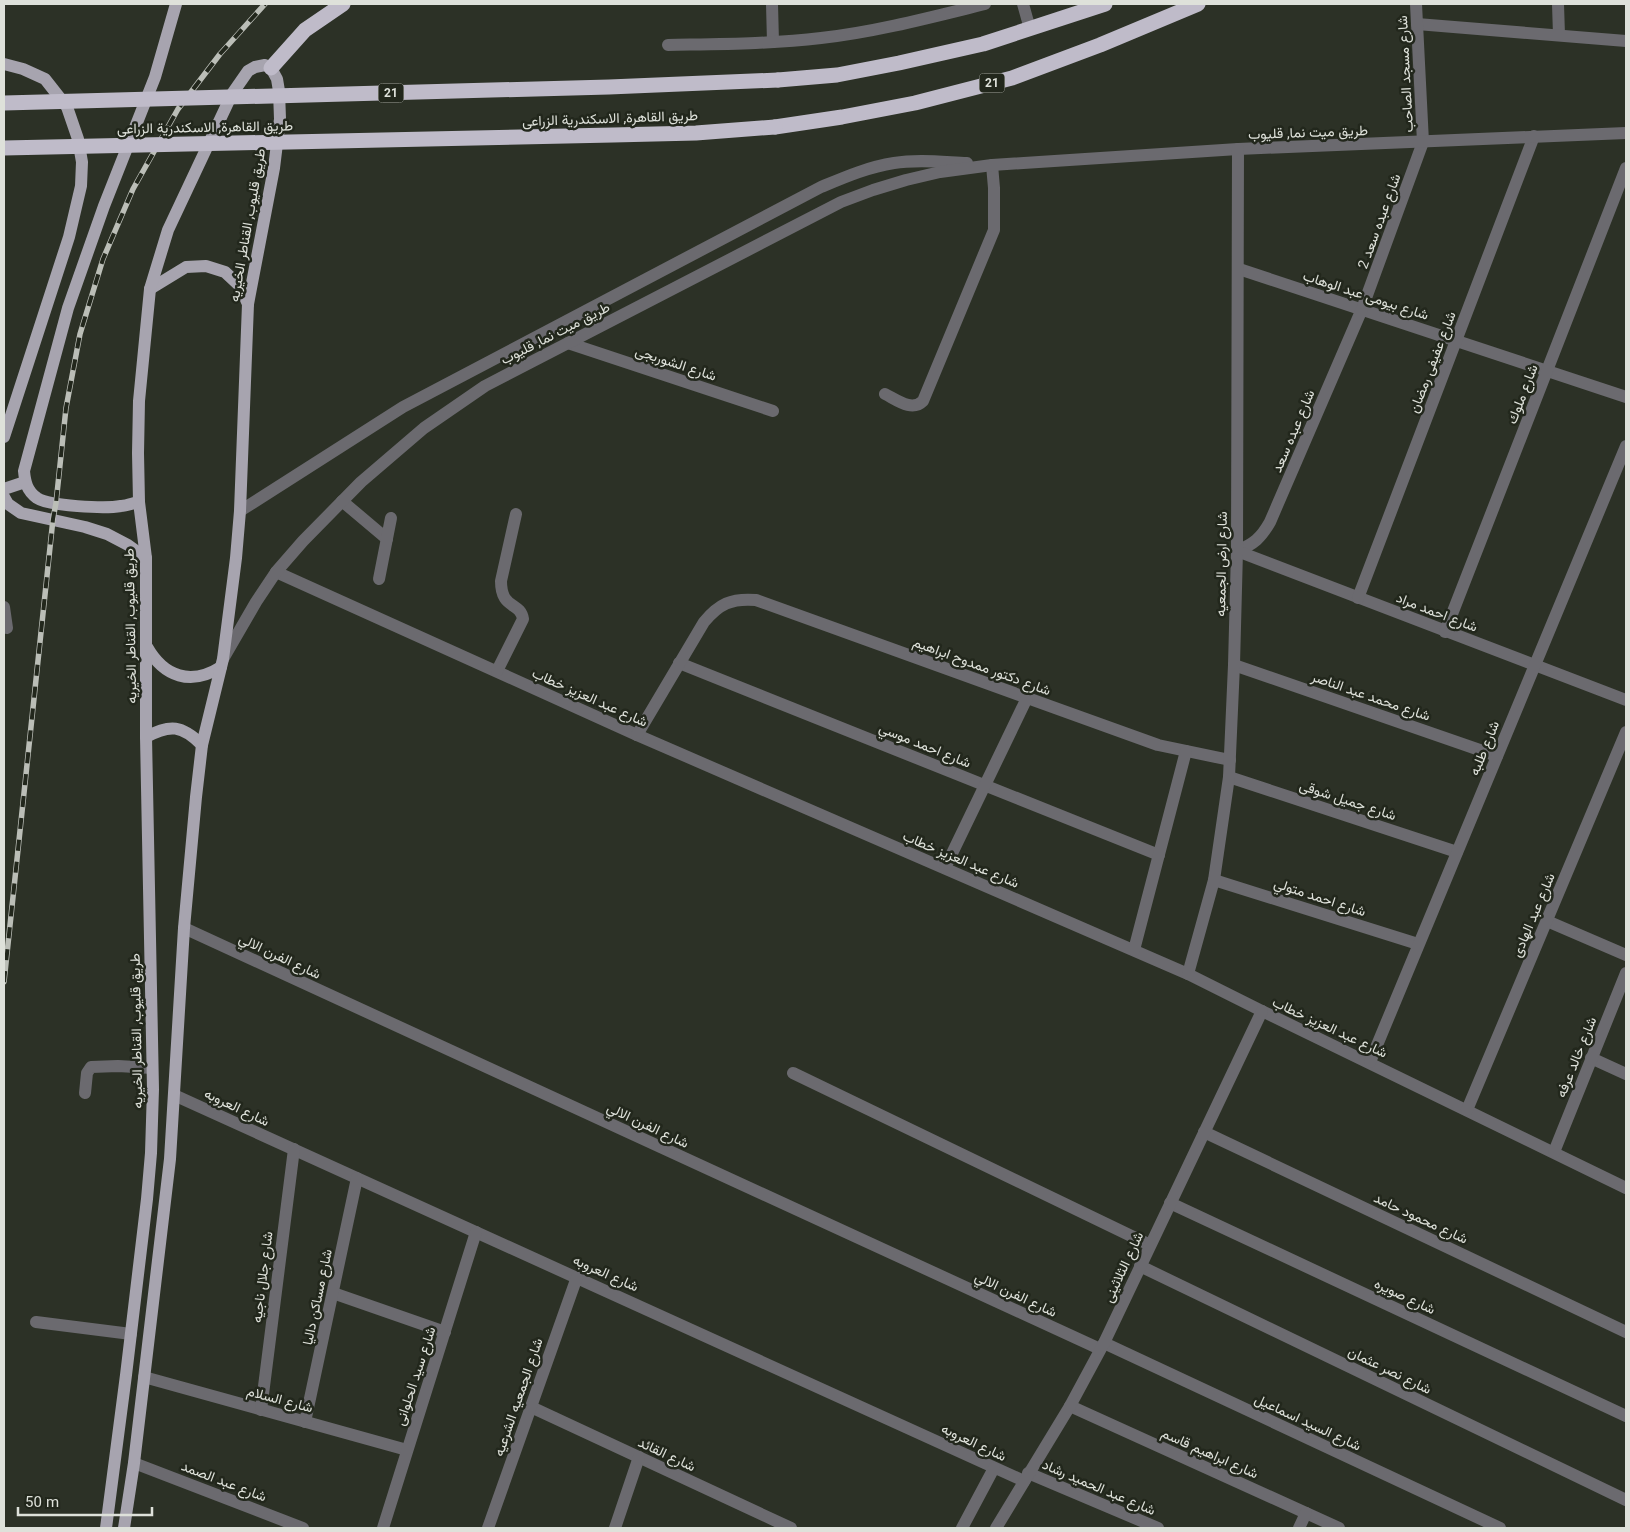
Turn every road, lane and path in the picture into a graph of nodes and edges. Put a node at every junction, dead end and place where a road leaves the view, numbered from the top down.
1 (176, 4) edge
2 (343, 4) edge
3 (772, 4) edge
4 (986, 4) edge
5 (1022, 4) edge
6 (1104, 4) edge
7 (1198, 4) edge
8 (1416, 4) edge
9 (1558, 4) edge
10 (957, 7) edge
11 (1417, 24) junction
12 (1030, 29) junction
13 (1559, 35) junction
14 (1626, 41) edge
15 (773, 42) junction
16 (668, 45) dead end
17 (4, 64) edge
18 (271, 68) junction
19 (4, 104) edge
20 (1626, 133) edge
21 (1534, 136) junction
22 (1423, 142) junction
23 (4, 148) edge
24 (1238, 149) junction
25 (992, 165) junction
26 (1626, 168) edge
27 (1239, 269) junction
28 (150, 289) junction
29 (248, 304) junction
30 (1362, 309) junction
31 (1457, 340) junction
32 (568, 343) junction
33 (1548, 370) junction
34 (885, 394) dead end
35 (1626, 397) edge
36 (774, 411) dead end
37 (4, 436) edge
38 (1626, 446) edge
39 (25, 482) junction
40 (4, 490) edge
41 (4, 497) edge
42 (342, 501) junction
43 (139, 502) junction
44 (4, 508) edge
45 (240, 511) junction
46 (21, 513) junction
47 (516, 514) dead end
48 (391, 518) dead end
49 (387, 539) junction
50 (1237, 552) junction
51 (146, 558) junction
52 (276, 572) junction
53 (379, 579) dead end
54 (1358, 598) junction
55 (4, 607) edge
56 (7, 628) dead end
57 (1446, 632) junction
58 (147, 647) junction
59 (222, 663) junction
60 (679, 663) junction
61 (1234, 665) junction
62 (1534, 666) junction
63 (497, 671) junction
64 (1027, 698) junction
65 (1626, 700) edge
66 (1626, 732) edge
67 (637, 735) junction
68 (146, 737) junction
69 (202, 745) junction
70 (1186, 751) junction
71 (1497, 756) junction
72 (1230, 760) junction
73 (1229, 777) junction
74 (985, 786) junction
75 (1458, 852) junction
76 (1159, 855) junction
77 (946, 868) junction
78 (1214, 880) junction
79 (1547, 920) junction
80 (184, 928) junction
81 (1418, 944) junction
82 (1134, 950) junction
83 (1626, 955) edge
84 (1626, 973) edge
85 (1188, 974) junction
86 (1262, 1011) junction
87 (1590, 1058) junction
88 (1370, 1062) junction
89 (152, 1068) junction
90 (794, 1073) dead end
91 (1626, 1074) edge
92 (85, 1093) dead end
93 (174, 1095) junction
94 (1467, 1110) junction
95 (1204, 1132) junction
96 (294, 1149) junction
97 (1554, 1152) junction
98 (357, 1178) junction
99 (1626, 1188) edge
100 (1170, 1203) junction
101 (476, 1232) junction
102 (1150, 1245) junction
103 (1140, 1266) junction
104 (577, 1277) junction
105 (333, 1293) junction
106 (36, 1322) dead end
107 (444, 1332) junction
108 (1626, 1332) edge
109 (131, 1334) junction
110 (1102, 1346) junction
111 (144, 1377) junction
112 (1070, 1406) junction
113 (531, 1407) junction
114 (261, 1410) junction
115 (1626, 1416) edge
116 (305, 1422) junction
117 (407, 1450) junction
118 (638, 1457) junction
119 (134, 1463) junction
120 (994, 1468) junction
121 (1026, 1477) junction
122 (1626, 1500) edge
123 (1306, 1514) junction
124 (776, 1525) edge
125 (106, 1528) edge
126 (124, 1528) edge
127 (303, 1528) edge
128 (383, 1528) edge
129 (488, 1528) edge
130 (615, 1528) edge
131 (791, 1528) edge
132 (962, 1528) edge
133 (996, 1528) edge
134 (1158, 1528) edge
135 (1299, 1528) edge
136 (1339, 1528) edge
137 (1500, 1528) edge

1 - 39 main road
2 - 18 highway
3 - 15 street
4 - 10 street
5 - 12 street
6 - 12 highway, طريق القاهرة, الاسكندرية الزراعى / 21
7 - 23 highway, طريق القاهرة, الاسكندرية الزراعى / 21, bridge
8 - 11 street, شارع مسجد الصاحب
9 - 13 street
10 - 15 street
11 - 13 street
11 - 22 street, شارع مسجد الصاحب
12 - 19 highway, طريق القاهرة, الاسكندرية الزراعى / 21, bridge
13 - 14 street
15 - 16 street
17 - 37 main road
18 - 28 main road, طريق قليوب, القناطر الخيريه
18 - 29 main road, طريق قليوب, القناطر الخيريه
20 - 21 street, طريق ميت نما, قليوب
21 - 22 street, طريق ميت نما, قليوب
21 - 31 street, شارع عفيفى رمضان
22 - 24 street, طريق ميت نما, قليوب
22 - 30 street, شارع عبده سعد 2
24 - 25 street, طريق ميت نما, قليوب
24 - 27 street, شارع ارض الجمعيه
25 - 32 street, طريق ميت نما, قليوب
25 - 34 street
25 - 45 street, طريق ميت نما, قليوب
26 - 33 street, شارع ملوك
27 - 30 street, شارع بيومى عبد الوهاب
27 - 50 street, شارع ارض الجمعيه
28 - 29 main road
28 - 43 main road, طريق قليوب, القناطر الخيريه
29 - 45 main road, طريق قليوب, القناطر الخيريه
30 - 31 street, شارع بيومى عبد الوهاب
30 - 50 street, شارع عبده سعد
31 - 33 street, شارع بيومى عبد الوهاب
31 - 54 street, شارع عفيفى رمضان
32 - 36 street, شارع الشوربجى
32 - 42 street, طريق ميت نما, قليوب
33 - 35 street, شارع بيومى عبد الوهاب
33 - 57 street, شارع ملوك
38 - 62 street, شارع طلبه
39 - 40 main road
39 - 43 main road
41 - 46 main road
42 - 49 street
42 - 52 street, طريق ميت نما, قليوب
43 - 51 main road, طريق قليوب, القناطر الخيريه
44 - 46 street
45 - 59 main road, طريق قليوب, القناطر الخيريه
46 - 51 main road
47 - 63 street
48 - 49 street
49 - 53 street
50 - 54 street, شارع احمد مراد
50 - 61 street, شارع ارض الجمعيه
51 - 58 main road, طريق قليوب, القناطر الخيريه
52 - 59 street, طريق ميت نما, قليوب
52 - 63 street, شارع عبد العزيز خطاب
54 - 57 street, شارع احمد مراد
55 - 56 street
57 - 62 street, شارع احمد مراد
58 - 59 main road
58 - 68 main road, طريق قليوب, القناطر الخيريه
59 - 69 main road, طريق قليوب, القناطر الخيريه
60 - 64 street, شارع دكتور ممدوح ابراهيم
60 - 67 street
60 - 74 street, شارع احمد موسي
61 - 71 street, شارع محمد عبد الناصر
61 - 72 street, شارع ارض الجمعيه
62 - 65 street, شارع احمد مراد
62 - 71 street, شارع طلبه
63 - 67 street, شارع عبد العزيز خطاب
64 - 70 street, شارع دكتور ممدوح ابراهيم
64 - 74 street
66 - 79 street, شارع عبد الهادى
67 - 77 street, شارع عبد العزيز خطاب
68 - 69 main road
68 - 89 main road, طريق قليوب, القناطر الخيريه
69 - 80 main road, طريق قليوب, القناطر الخيريه
70 - 72 street, شارع دكتور ممدوح ابراهيم
70 - 76 street
71 - 75 street, شارع طلبه
72 - 73 street, شارع ارض الجمعيه
73 - 75 street, شارع جميل شوقى
73 - 78 street, شارع ارض الجمعيه
74 - 76 street, شارع احمد موسي
74 - 77 street
75 - 81 street, شارع طلبه
76 - 82 street
77 - 82 street, شارع عبد العزيز خطاب
78 - 81 street, شارع احمد متولي
78 - 85 street, شارع ارض الجمعيه
79 - 83 street
79 - 94 street, شارع عبد الهادى
80 - 93 main road, طريق قليوب, القناطر الخيريه
80 - 110 street, شارع الفرن الالي
81 - 88 street, شارع طلبه
82 - 85 street, شارع عبد العزيز خطاب
84 - 87 street, شارع خالد عرفه
85 - 86 street, شارع عبد العزيز خطاب
86 - 88 street, شارع عبد العزيز خطاب
86 - 95 street, شارع الثلاثينى
87 - 91 street
87 - 97 street, شارع خالد عرفه
88 - 94 street, شارع عبد العزيز خطاب
89 - 92 street
89 - 109 main road, طريق قليوب, القناطر الخيريه
90 - 102 street
93 - 96 street, شارع العروبه
93 - 111 main road, طريق قليوب, القناطر الخيريه
94 - 97 street, شارع عبد العزيز خطاب
95 - 100 street, شارع الثلاثينى
95 - 108 street, شارع محمود حامد
96 - 98 street, شارع العروبه
96 - 114 street, شارع جلال ناجيه
97 - 99 street, شارع عبد العزيز خطاب
98 - 101 street, شارع العروبه
98 - 105 street, شارع مساكن داليا
100 - 102 street, شارع الثلاثينى
100 - 115 street, شارع صويره
101 - 104 street, شارع العروبه
101 - 107 street, شارع سيد الحلوانى
102 - 103 street, شارع الثلاثينى
103 - 110 street, شارع الثلاثينى
103 - 122 street, شارع نصر عثمان
104 - 113 street, شارع الجمعيه الشرعيه
104 - 120 street, شارع العروبه
105 - 107 street
105 - 116 street, شارع مساكن داليا
106 - 109 street
107 - 117 street, شارع سيد الحلوانى
109 - 125 main road, طريق قليوب, القناطر الخيريه
110 - 112 street, شارع الثلاثينى
110 - 137 street, شارع السيد اسماعيل
111 - 114 street, شارع السلام
111 - 119 main road, طريق قليوب, القناطر الخيريه
112 - 121 street, شارع الثلاثينى
112 - 123 street, شارع ابراهيم قاسم
113 - 118 street, شارع القائد
113 - 129 street, شارع الجمعيه الشرعيه
114 - 116 street, شارع السلام
116 - 117 street, شارع السلام
117 - 128 street, شارع سيد الحلوانى
118 - 124 street, شارع القائد
118 - 130 street
119 - 126 main road, طريق قليوب, القناطر الخيريه
119 - 127 street, شارع عبد الصمد
120 - 121 street, شارع العروبه
120 - 132 street
121 - 133 street, شارع الثلاثينى
121 - 134 street, شارع عبد الحميد رشاد
123 - 135 street
123 - 136 street, شارع ابراهيم قاسم
124 - 131 street, شارع القائد

